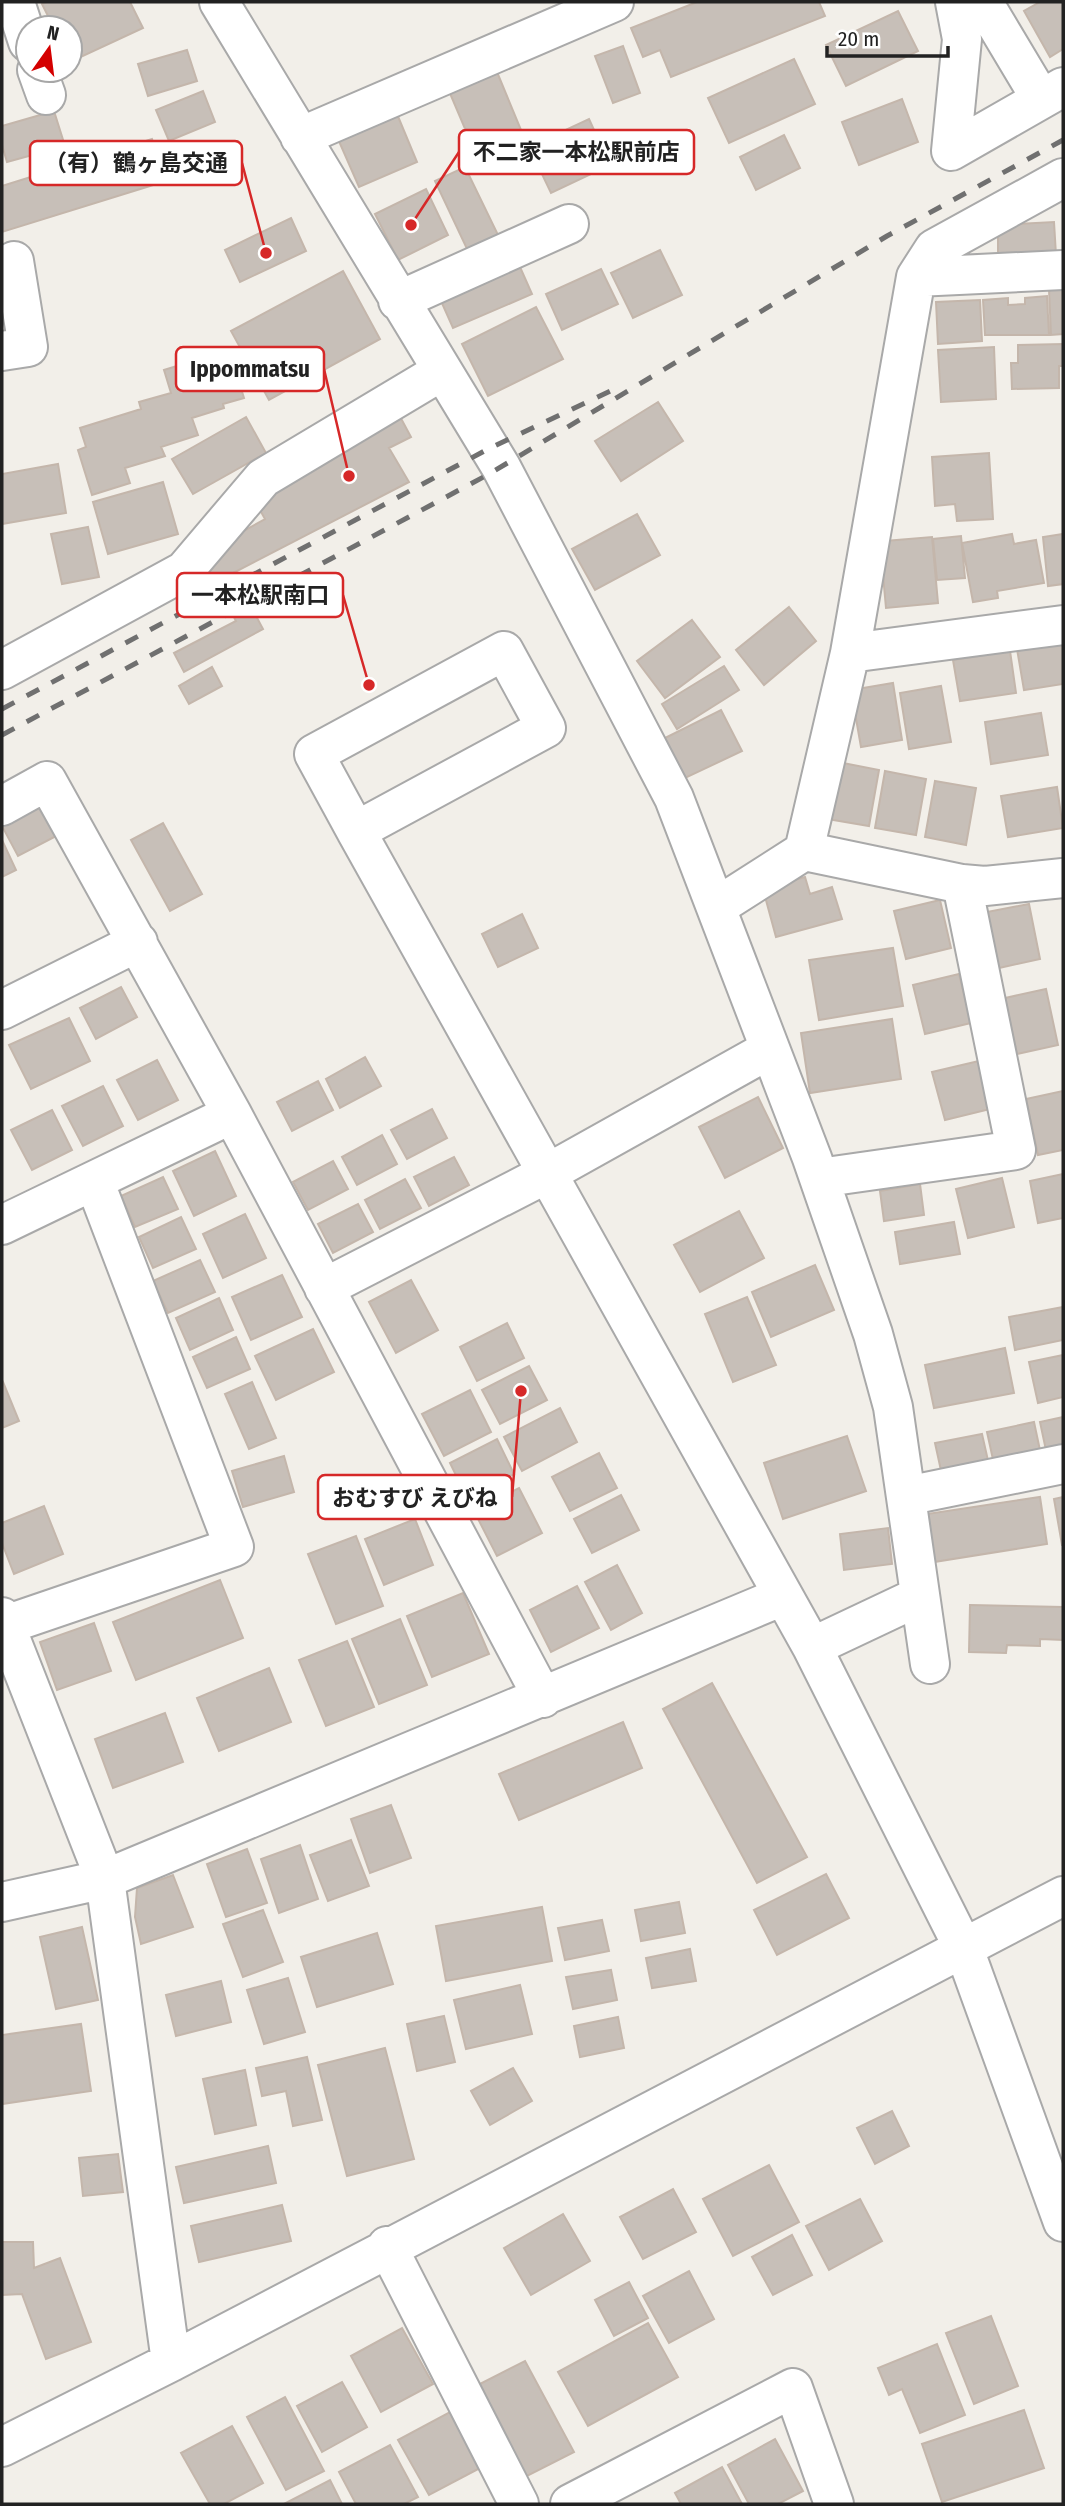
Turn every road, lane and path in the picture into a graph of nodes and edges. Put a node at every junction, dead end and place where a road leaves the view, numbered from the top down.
1 (219, 2) edge
2 (614, 2) edge
3 (955, 2) edge
4 (983, 2) edge
5 (1052, 93) edge
6 (300, 137) junction
7 (1063, 178) edge
8 (569, 224) dead end
9 (14, 261) dead end
10 (1063, 270) edge
11 (916, 277) junction
12 (398, 302) junction
13 (2, 351) edge
14 (442, 372) junction
15 (1063, 625) edge
16 (850, 653) junction
17 (2, 670) edge
18 (2, 806) edge
19 (356, 831) junction
20 (804, 851) junction
21 (1063, 878) edge
22 (962, 884) junction
23 (718, 906) junction
24 (138, 942) junction
25 (2, 1010) edge
26 (770, 1049) junction
27 (232, 1114) junction
28 (548, 1173) junction
29 (819, 1178) junction
30 (95, 1183) junction
31 (2, 1225) edge
32 (324, 1288) junction
33 (1063, 1464) edge
34 (906, 1496) junction
35 (783, 1596) junction
36 (920, 1596) junction
37 (3, 1621) edge
38 (812, 1647) junction
39 (930, 1664) dead end
40 (543, 1698) junction
41 (105, 1879) junction
42 (1063, 1896) edge
43 (2, 1902) edge
44 (964, 1949) junction
45 (1063, 2221) edge
46 (387, 2246) junction
47 (171, 2362) junction
48 (2, 2447) edge
49 (519, 2504) edge
50 (570, 2504) edge
51 (834, 2504) edge

1 - 6 street
2 - 6 street
3 - 5 street
4 - 5 street
6 - 12 street
7 - 11 street
8 - 12 street
9 - 13 street
10 - 11 street
11 - 16 street
12 - 14 street
14 - 17 street
14 - 23 street
15 - 16 street
16 - 20 street
18 - 24 street
19 - 19 street
19 - 28 street
20 - 22 street
20 - 23 street
21 - 22 street
22 - 29 street
23 - 26 street
24 - 25 street
24 - 27 street
26 - 28 street
26 - 29 street
27 - 30 street
27 - 32 street
28 - 32 street
28 - 35 street
29 - 34 street
30 - 31 street
30 - 37 street
32 - 40 street
33 - 34 street
34 - 36 street
35 - 38 street
35 - 40 street
36 - 38 street
36 - 39 street
37 - 41 street
38 - 44 street
40 - 41 street
41 - 43 street
41 - 47 street
42 - 44 street
44 - 45 street
44 - 46 street
46 - 47 street
46 - 49 street
47 - 48 street
50 - 51 street

